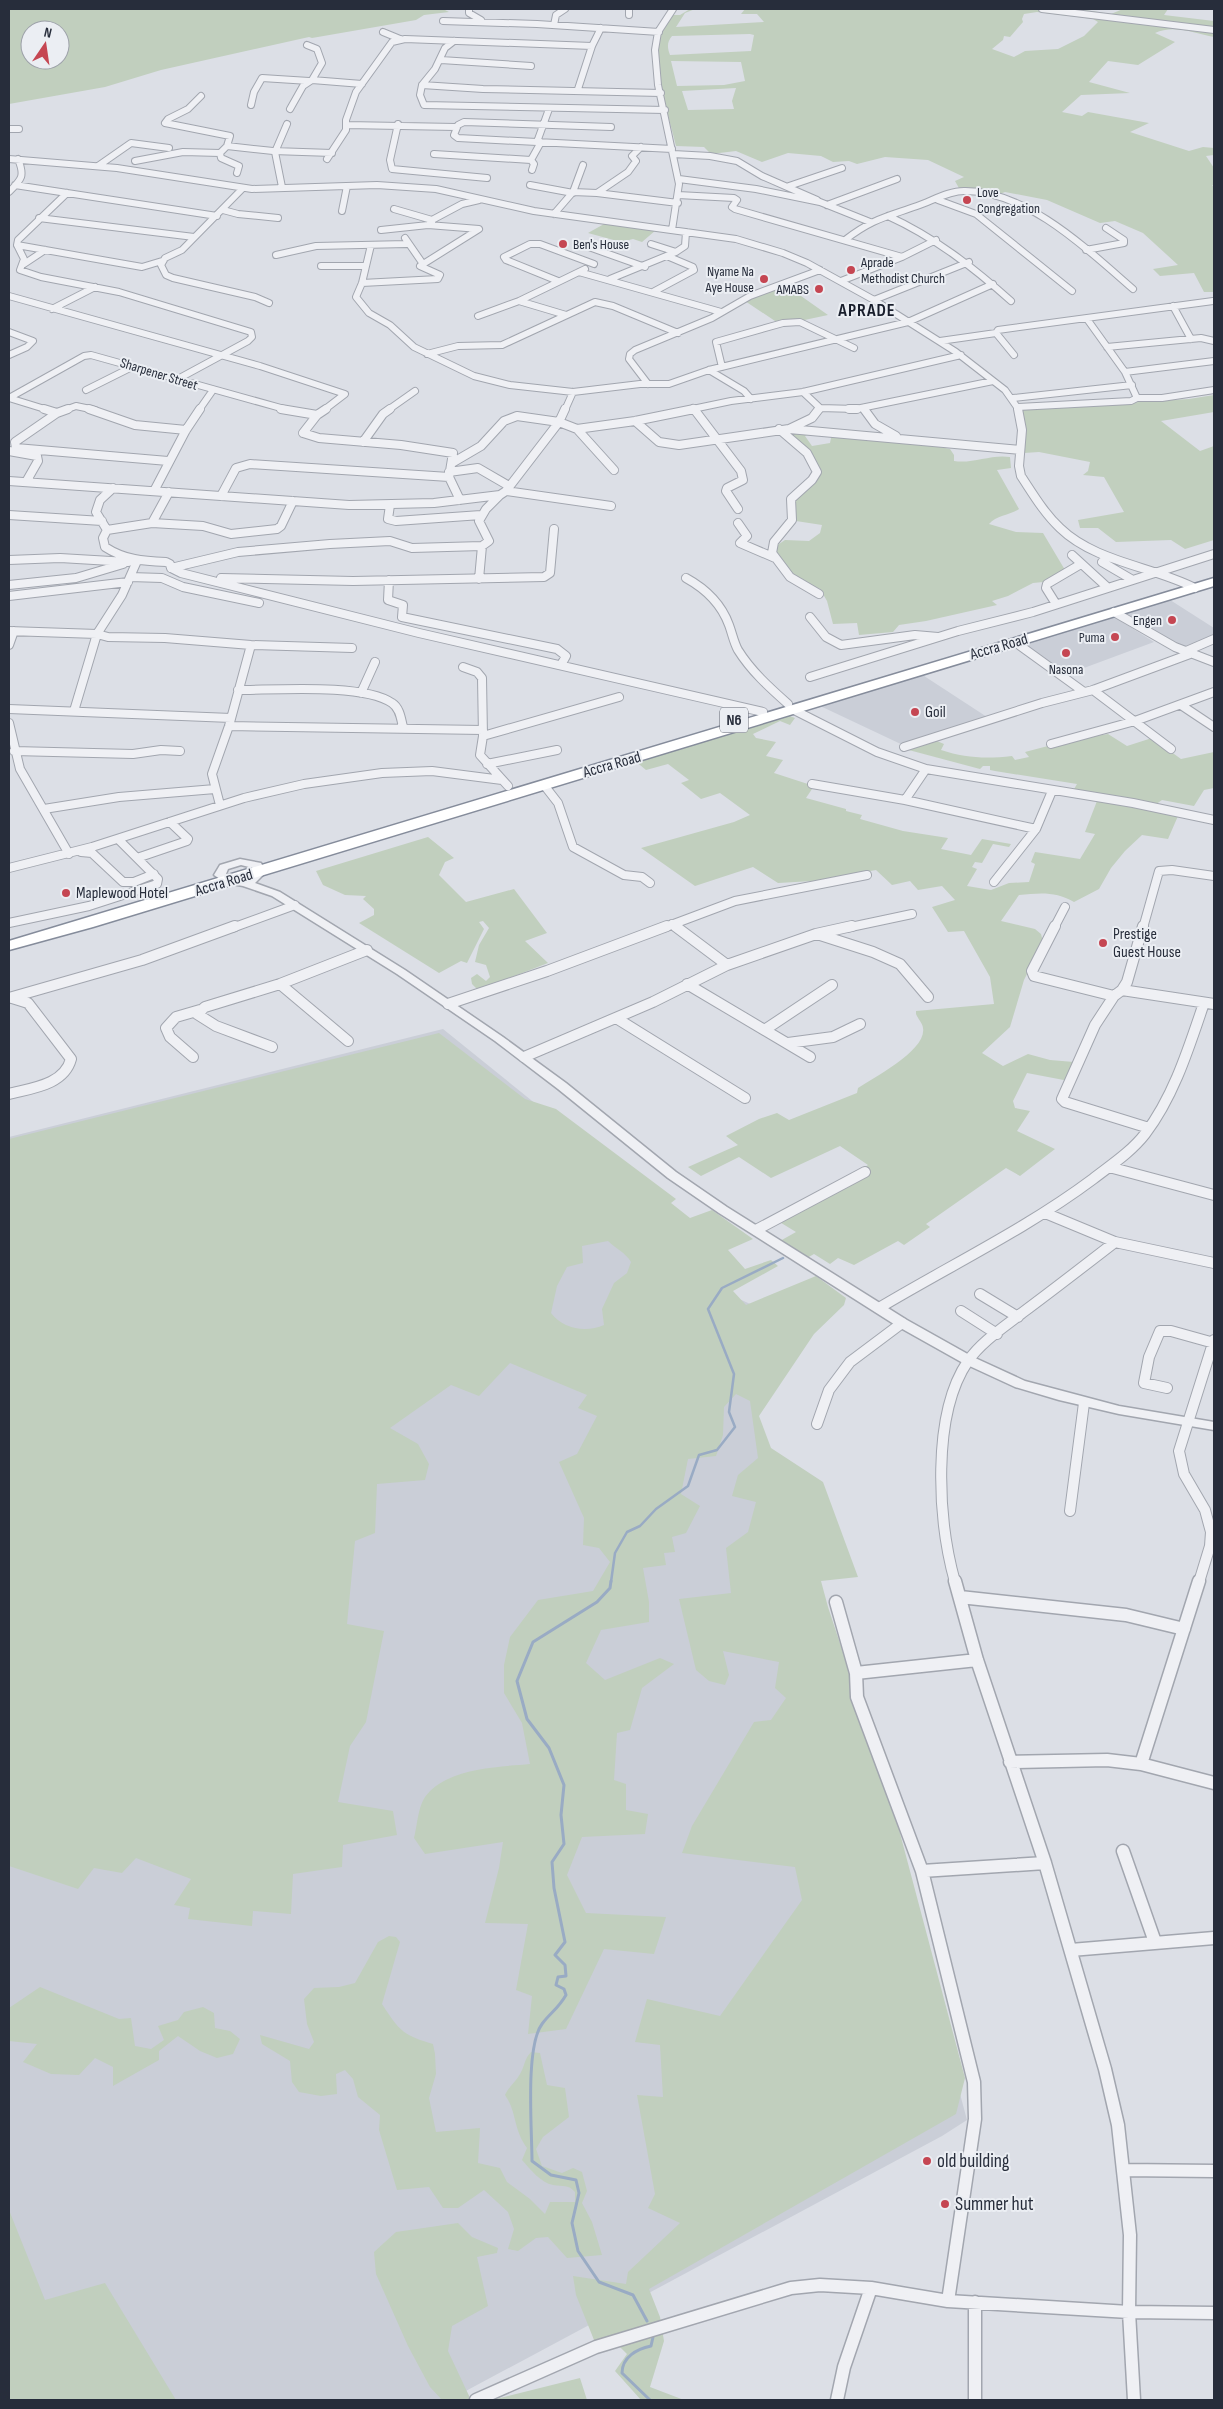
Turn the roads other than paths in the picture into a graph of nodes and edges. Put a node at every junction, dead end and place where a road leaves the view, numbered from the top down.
1 (469, 9) edge
2 (565, 9) edge
3 (673, 9) edge
4 (1042, 9) edge
5 (443, 21) dead end
6 (484, 22) junction
7 (554, 25) junction
8 (601, 28) junction
9 (1214, 30) edge
10 (383, 32) dead end
11 (658, 32) junction
12 (400, 39) junction
13 (454, 41) junction
14 (307, 46) dead end
15 (592, 46) junction
16 (441, 60) junction
17 (531, 66) dead end
18 (429, 78) junction
19 (311, 81) junction
20 (441, 83) junction
21 (362, 84) junction
22 (422, 85) junction
23 (578, 89) junction
24 (660, 93) junction
25 (201, 96) dead end
26 (251, 105) dead end
27 (290, 109) dead end
28 (549, 109) junction
29 (665, 110) junction
30 (287, 124) dead end
31 (346, 124) junction
32 (398, 124) junction
33 (542, 125) junction
34 (456, 127) junction
35 (611, 127) dead end
36 (9, 129) edge
37 (19, 129) dead end
38 (539, 142) junction
39 (227, 146) junction
40 (641, 147) junction
41 (169, 148) dead end
42 (673, 151) junction
43 (275, 152) junction
44 (220, 153) junction
45 (332, 153) junction
46 (434, 154) dead end
47 (9, 159) edge
48 (18, 159) junction
49 (327, 159) dead end
50 (531, 160) junction
51 (135, 161) dead end
52 (583, 165) dead end
53 (98, 166) junction
54 (842, 168) dead end
55 (532, 170) dead end
56 (238, 173) dead end
57 (487, 178) dead end
58 (678, 179) junction
59 (897, 179) dead end
60 (446, 180) junction
61 (15, 185) junction
62 (530, 185) dead end
63 (347, 186) junction
64 (789, 186) junction
65 (282, 187) junction
66 (243, 188) junction
67 (436, 189) junction
68 (9, 192) edge
69 (67, 192) junction
70 (573, 192) junction
71 (597, 193) junction
72 (678, 195) junction
73 (482, 199) junction
74 (938, 200) junction
75 (678, 202) junction
76 (820, 202) junction
77 (828, 205) junction
78 (394, 209) dead end
79 (342, 211) dead end
80 (220, 213) junction
81 (554, 214) junction
82 (888, 216) junction
83 (39, 218) junction
84 (278, 218) dead end
85 (430, 222) junction
86 (870, 222) junction
87 (401, 228) junction
88 (1106, 228) dead end
89 (382, 230) dead end
90 (672, 230) junction
91 (686, 232) junction
92 (194, 237) junction
93 (845, 240) junction
94 (936, 240) junction
95 (407, 244) junction
96 (651, 244) dead end
97 (17, 245) junction
98 (371, 245) junction
99 (586, 246) dead end
100 (45, 250) junction
101 (1086, 250) junction
102 (676, 252) junction
103 (276, 255) dead end
104 (668, 256) junction
105 (902, 257) junction
106 (162, 261) junction
107 (968, 262) junction
108 (24, 264) junction
109 (423, 264) junction
110 (321, 266) dead end
111 (365, 266) junction
112 (645, 267) junction
113 (820, 270) junction
114 (579, 272) junction
115 (610, 279) junction
116 (558, 281) junction
117 (841, 281) junction
118 (362, 283) junction
119 (993, 284) junction
120 (95, 287) junction
121 (1133, 289) dead end
122 (1072, 291) dead end
123 (653, 292) junction
124 (9, 296) edge
125 (874, 300) junction
126 (1011, 300) dead end
127 (519, 301) junction
128 (1213, 301) dead end
129 (269, 303) dead end
130 (1173, 306) junction
131 (52, 309) junction
132 (721, 312) junction
133 (566, 315) junction
134 (478, 316) dead end
135 (1086, 319) junction
136 (908, 322) junction
137 (9, 332) edge
138 (678, 333) junction
139 (996, 333) junction
140 (838, 338) junction
141 (1191, 339) junction
142 (940, 341) junction
143 (1214, 341) edge
144 (1107, 347) junction
145 (854, 348) dead end
146 (427, 354) junction
147 (9, 355) edge
148 (220, 355) junction
149 (960, 355) junction
150 (1014, 356) dead end
151 (1214, 361) edge
152 (132, 366) junction
153 (722, 367) junction
154 (709, 370) junction
155 (1125, 372) junction
156 (176, 380) junction
157 (993, 381) junction
158 (648, 384) junction
159 (1132, 385) junction
160 (86, 390) dead end
161 (213, 390) junction
162 (1214, 390) edge
163 (415, 391) dead end
164 (573, 392) junction
165 (803, 392) junction
166 (9, 398) edge
167 (751, 398) junction
168 (1013, 398) junction
169 (1136, 398) junction
170 (1018, 407) junction
171 (693, 408) junction
172 (820, 408) junction
173 (863, 408) junction
174 (57, 413) junction
175 (317, 415) junction
176 (635, 421) junction
177 (559, 422) junction
178 (577, 429) junction
179 (779, 429) junction
180 (789, 429) junction
181 (186, 430) junction
182 (718, 439) junction
183 (909, 441) junction
184 (363, 442) junction
185 (1020, 450) junction
186 (9, 451) edge
187 (168, 461) junction
188 (452, 463) junction
189 (614, 470) dead end
190 (449, 474) junction
191 (9, 481) edge
192 (26, 482) junction
193 (113, 488) junction
194 (154, 491) junction
195 (505, 491) junction
196 (169, 492) junction
197 (221, 496) junction
198 (293, 500) junction
199 (460, 500) junction
200 (390, 505) junction
201 (611, 506) dead end
202 (738, 509) dead end
203 (9, 515) edge
204 (481, 515) junction
205 (102, 521) junction
206 (152, 522) junction
207 (738, 523) dead end
208 (554, 529) dead end
209 (107, 530) junction
210 (482, 546) junction
211 (1214, 554) edge
212 (1072, 555) dead end
213 (776, 558) junction
214 (9, 560) edge
215 (133, 561) junction
216 (1102, 562) dead end
217 (1081, 564) junction
218 (170, 568) junction
219 (1161, 572) junction
220 (1214, 574) edge
221 (200, 577) junction
222 (479, 578) junction
223 (686, 578) dead end
224 (129, 579) junction
225 (1131, 579) junction
226 (389, 580) junction
227 (1214, 582) edge
228 (9, 585) edge
229 (1190, 585) junction
230 (1106, 587) junction
231 (819, 594) dead end
232 (9, 596) edge
233 (259, 602) dead end
234 (1056, 604) junction
235 (1114, 612) junction
236 (810, 618) dead end
237 (11, 631) edge
238 (97, 634) junction
239 (939, 637) junction
240 (1214, 639) edge
241 (1015, 642) junction
242 (9, 645) edge
243 (251, 646) junction
244 (352, 648) dead end
245 (1187, 653) junction
246 (375, 662) dead end
247 (1214, 662) edge
248 (561, 665) junction
249 (463, 667) dead end
250 (810, 677) dead end
251 (238, 690) junction
252 (1093, 690) junction
253 (1084, 692) junction
254 (1214, 692) edge
255 (361, 693) junction
256 (619, 698) dead end
257 (1181, 705) junction
258 (791, 707) junction
259 (9, 708) edge
260 (74, 711) junction
261 (763, 712) junction
262 (1135, 721) junction
263 (230, 722) junction
264 (9, 723) edge
265 (403, 727) junction
266 (1214, 727) edge
267 (483, 733) junction
268 (1051, 744) dead end
269 (904, 747) dead end
270 (1171, 749) dead end
271 (557, 750) dead end
272 (14, 751) junction
273 (180, 751) dead end
274 (487, 764) junction
275 (926, 769) junction
276 (505, 783) junction
277 (812, 784) dead end
278 (544, 785) junction
279 (215, 789) junction
280 (1052, 791) junction
281 (905, 800) junction
282 (220, 805) junction
283 (44, 810) junction
284 (1214, 820) edge
285 (170, 822) junction
286 (402, 823) junction
287 (1036, 828) junction
288 (118, 839) junction
289 (73, 852) junction
290 (137, 858) junction
291 (9, 868) edge
292 (258, 870) junction
293 (154, 874) junction
294 (867, 875) dead end
295 (1214, 876) edge
296 (231, 879) junction
297 (994, 882) dead end
298 (650, 883) dead end
299 (276, 894) junction
300 (294, 905) junction
301 (1065, 907) dead end
302 (912, 914) dead end
303 (9, 922) edge
304 (672, 924) junction
305 (816, 934) junction
306 (9, 937) edge
307 (9, 946) edge
308 (367, 950) junction
309 (727, 965) junction
310 (280, 984) junction
311 (687, 984) junction
312 (832, 985) dead end
313 (1118, 993) junction
314 (928, 997) dead end
315 (9, 998) edge
316 (448, 1004) junction
317 (1209, 1004) edge
318 (200, 1010) junction
319 (616, 1018) junction
320 (860, 1024) dead end
321 (766, 1029) junction
322 (348, 1041) dead end
323 (788, 1043) junction
324 (272, 1047) dead end
325 (193, 1057) dead end
326 (524, 1057) junction
327 (810, 1057) dead end
328 (9, 1094) edge
329 (745, 1098) dead end
330 (1149, 1128) junction
331 (1109, 1167) junction
332 (865, 1172) dead end
333 (1214, 1195) edge
334 (1045, 1213) junction
335 (756, 1230) junction
336 (1115, 1242) junction
337 (1214, 1263) edge
338 (980, 1294) dead end
339 (879, 1308) junction
340 (961, 1311) dead end
341 (1018, 1317) junction
342 (902, 1322) junction
343 (997, 1334) junction
344 (1214, 1341) edge
345 (968, 1360) junction
346 (1167, 1388) dead end
347 (1084, 1403) junction
348 (1190, 1422) junction
349 (817, 1424) dead end
350 (1214, 1426) edge
351 (1070, 1511) dead end
352 (960, 1598) junction
353 (836, 1602) dead end
354 (1184, 1629) junction
355 (977, 1660) junction
356 (856, 1673) junction
357 (1010, 1762) junction
358 (1141, 1764) junction
359 (1214, 1783) edge
360 (1123, 1851) dead end
361 (1045, 1863) junction
362 (922, 1871) junction
363 (1214, 1938) edge
364 (1155, 1942) junction
365 (1071, 1950) junction
366 (1124, 2170) junction
367 (1214, 2172) edge
368 (871, 2288) junction
369 (948, 2301) junction
370 (975, 2302) junction
371 (1129, 2312) junction
372 (1214, 2313) edge
373 (476, 2400) edge
374 (837, 2400) edge
375 (975, 2400) edge
376 (1134, 2400) edge

1 - 6 street
2 - 7 street
3 - 11 street
4 - 9 street
5 - 6 street
6 - 7 street
7 - 8 street
8 - 11 street
8 - 15 street
10 - 12 street
11 - 24 street
12 - 13 street
12 - 21 street
13 - 15 street
13 - 16 street
14 - 19 street
15 - 23 street
16 - 17 street
16 - 18 street
18 - 20 street
18 - 22 street
19 - 21 street
19 - 26 street
19 - 27 street
20 - 22 street
20 - 23 street
21 - 31 street
22 - 28 street
23 - 24 street
24 - 29 street
25 - 39 street
28 - 29 street
28 - 33 street
29 - 42 street
30 - 43 street
31 - 32 street
31 - 45 street
32 - 34 street
32 - 60 street
33 - 34 street
33 - 35 street
33 - 38 street
34 - 38 street
36 - 37 street
38 - 40 street
38 - 50 street
39 - 43 street
39 - 44 street
40 - 42 street
40 - 71 street
41 - 53 street
42 - 58 street
42 - 64 street
43 - 45 street
43 - 65 street
44 - 51 street
44 - 56 street
45 - 49 street
46 - 50 street
47 - 48 street
48 - 53 street
48 - 61 street
50 - 55 street
52 - 70 street
53 - 66 street
54 - 64 street
57 - 60 street
58 - 72 street
58 - 76 street
59 - 77 street
60 - 67 street
61 - 68 street
61 - 69 street
62 - 70 street
63 - 65 street
63 - 67 street
63 - 79 street
64 - 76 street
65 - 66 street
66 - 80 street
67 - 73 street
69 - 80 street
69 - 83 street
70 - 71 street
70 - 81 street
71 - 75 street
72 - 75 street
72 - 93 street
73 - 81 street
73 - 85 street
74 - 82 street
74 - 101 street
74 - 122 street
75 - 90 street
76 - 77 street
77 - 86 street
78 - 85 street
80 - 84 street
80 - 92 street
81 - 90 street
82 - 86 street
82 - 94 street
83 - 92 street
83 - 97 street
85 - 87 street
85 - 109 street
86 - 93 street
87 - 89 street
87 - 95 street
88 - 101 street
90 - 91 street
91 - 102 street
91 - 113 street
92 - 106 street
93 - 105 street
94 - 105 street
94 - 107 street
95 - 98 street
95 - 109 street
96 - 102 street
97 - 100 street
97 - 108 street
98 - 103 street
98 - 111 street
99 - 112 street
100 - 106 street
100 - 108 street
101 - 121 street
102 - 104 street
104 - 112 street
104 - 123 street
105 - 117 street
106 - 129 street
107 - 119 street
107 - 125 street
108 - 120 street
109 - 118 street
110 - 111 street
111 - 118 street
112 - 115 street
113 - 117 street
113 - 132 street
114 - 115 street
114 - 116 street
114 - 116 street
115 - 123 street
116 - 127 street
117 - 125 street
118 - 146 street
119 - 126 street
119 - 136 street
120 - 131 street
120 - 148 street
123 - 132 street
124 - 131 street
125 - 136 street
127 - 133 street
127 - 134 street
128 - 130 street
130 - 135 street
130 - 141 street
131 - 148 street
132 - 138 street
133 - 138 street
133 - 146 street
135 - 139 street
135 - 144 street
136 - 140 street
136 - 142 street
137 - 147 street
138 - 158 street
139 - 142 street
139 - 150 street
140 - 145 street
140 - 153 street
140 - 153 street
141 - 143 street
141 - 144 street
142 - 149 street
144 - 155 street
146 - 164 street
148 - 156 street
148 - 175 street
149 - 157 street
149 - 165 street
151 - 155 street
152 - 156 street, Sharpener Street
152 - 160 street
152 - 166 street, Sharpener Street
153 - 154 street
154 - 158 street
154 - 167 street
155 - 159 street
156 - 161 street, Sharpener Street
157 - 168 street
157 - 173 street
158 - 164 street
159 - 168 street
159 - 169 street
161 - 175 street, Sharpener Street
161 - 181 street
162 - 169 street
163 - 184 street
164 - 177 street
165 - 167 street
165 - 172 street
166 - 174 street
167 - 171 street
168 - 170 street
169 - 170 street
170 - 185 street
171 - 176 street
171 - 182 street
172 - 173 street
172 - 180 street
173 - 183 street
174 - 181 street
174 - 187 street
175 - 184 street
176 - 178 street
176 - 182 street
177 - 178 street
177 - 188 street
177 - 195 street
178 - 189 street
179 - 180 street
179 - 182 street
179 - 213 street
180 - 183 street
181 - 187 street
182 - 202 street
183 - 185 street
184 - 188 street
185 - 219 street
186 - 192 street
187 - 194 street
188 - 190 street
190 - 195 street
190 - 197 street
190 - 199 street
191 - 192 street
192 - 193 street
193 - 194 street
193 - 205 street
194 - 196 street
195 - 199 street
195 - 201 street
195 - 204 street
196 - 197 street
196 - 206 street
197 - 198 street
198 - 200 street
198 - 206 street
199 - 200 street
200 - 204 street
203 - 205 street
204 - 210 street
205 - 209 street
206 - 209 street
207 - 213 street
208 - 222 street
209 - 215 street
210 - 218 street
210 - 222 street
211 - 219 street
212 - 217 street
213 - 231 street
214 - 215 street
215 - 218 street
215 - 224 street
215 - 228 street
216 - 225 street
217 - 230 street
217 - 234 street
218 - 221 street
219 - 225 street
219 - 229 street
220 - 229 highway, Accra Road / N6
221 - 226 street
221 - 248 street
222 - 226 street
223 - 258 street
224 - 232 street
224 - 233 street
224 - 238 street
225 - 230 street
226 - 248 street
227 - 229 highway, Accra Road / N6
229 - 235 highway, Accra Road / N6
229 - 258 highway, Accra Road / N6
230 - 234 street
234 - 239 street
235 - 241 highway, Accra Road / N6
235 - 245 street
236 - 239 street
237 - 238 street
237 - 242 street
238 - 243 street
238 - 260 street
239 - 250 street
240 - 245 street
241 - 253 street
241 - 258 highway, Accra Road / N6
243 - 244 street
243 - 251 street
245 - 247 street
245 - 252 street
246 - 255 street
248 - 261 street
249 - 267 street
251 - 255 street
251 - 263 street
252 - 253 street
252 - 262 street
253 - 269 street
254 - 257 street
255 - 265 street
256 - 267 street
257 - 262 street
257 - 266 street
258 - 261 highway, Accra Road / N6
258 - 275 street
258 - 278 highway, Accra Road / N6
259 - 260 street
260 - 263 street
261 - 276 highway, Accra Road / N6
262 - 268 street
262 - 270 street
263 - 265 street
263 - 279 street
264 - 272 street
265 - 267 street
267 - 274 street
271 - 274 street
272 - 273 street
272 - 283 street
274 - 276 street
275 - 280 street
275 - 281 street
276 - 282 street
276 - 286 highway, Accra Road / N6
277 - 281 street
278 - 286 highway, Accra Road / N6
278 - 298 street
279 - 282 street
279 - 283 street
280 - 284 street
280 - 287 street
281 - 287 street
282 - 285 street
283 - 289 street
285 - 288 street
285 - 290 street
286 - 292 highway, Accra Road / N6
287 - 297 street
288 - 289 street
288 - 290 street
289 - 291 street
289 - 293 street
290 - 293 street
292 - 296 highway, Accra Road / N6
292 - 299 street
293 - 303 street
294 - 304 street
295 - 313 street
296 - 299 street
296 - 306 highway, Accra Road / N6
296 - 307 highway, Accra Road / N6
299 - 300 street
300 - 308 street
300 - 315 street
301 - 313 street
302 - 305 street
304 - 309 street
304 - 316 street
305 - 309 street
305 - 314 street
308 - 310 street
308 - 316 street
309 - 311 street
310 - 318 street
310 - 322 street
311 - 319 street
311 - 321 street
312 - 321 street
313 - 317 street
313 - 330 street
315 - 328 street
316 - 326 street
317 - 330 street
318 - 324 street
318 - 325 street
319 - 326 street
319 - 329 street
320 - 323 street
321 - 323 street
323 - 327 street
326 - 335 street
330 - 331 street
331 - 333 street
331 - 334 street
332 - 335 street
334 - 336 street
334 - 339 street
335 - 339 street
336 - 337 street
336 - 341 street
338 - 341 street
339 - 342 street
340 - 343 street
341 - 343 street
342 - 345 street
342 - 349 street
343 - 345 street
344 - 346 street
344 - 348 street
345 - 347 street
345 - 352 street
347 - 348 street
347 - 351 street
348 - 350 street
348 - 354 street
352 - 354 street
352 - 355 street
353 - 356 street
354 - 358 street
355 - 356 street
355 - 357 street
356 - 362 street
357 - 358 street
357 - 361 street
358 - 359 street
360 - 364 street
361 - 362 street
361 - 365 street
362 - 369 street
363 - 364 street
364 - 365 street
365 - 366 street
366 - 367 street
366 - 371 street
368 - 369 street
368 - 373 street
368 - 374 street
369 - 370 street
370 - 371 street
370 - 375 street
371 - 372 street
371 - 376 street

